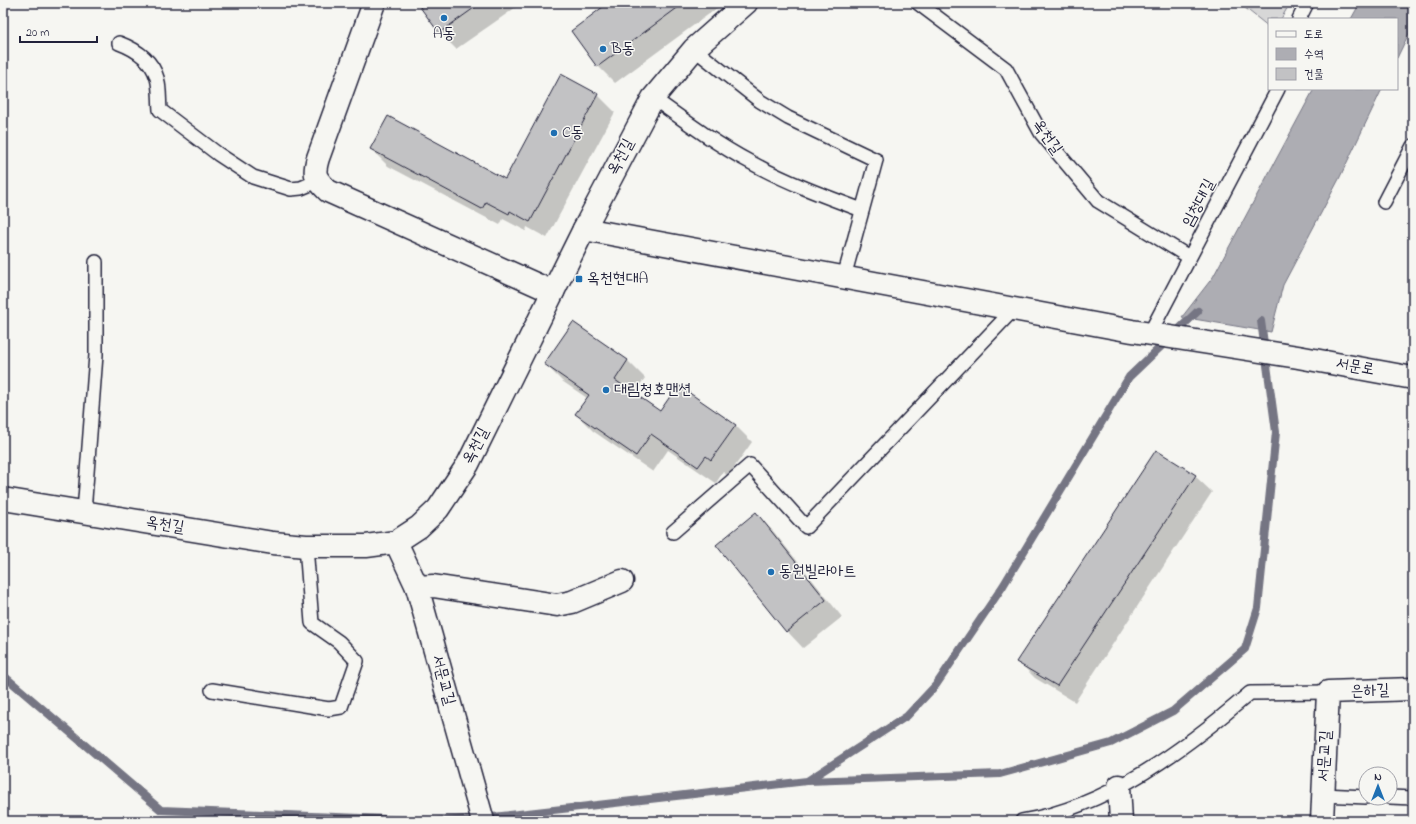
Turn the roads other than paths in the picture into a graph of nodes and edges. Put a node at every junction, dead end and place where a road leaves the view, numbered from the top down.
1 (374, 3) edge
2 (746, 3) edge
3 (918, 3) edge
4 (1307, 3) edge
5 (1300, 18) edge
6 (119, 43) dead end
7 (694, 48) junction
8 (1277, 90) edge
9 (653, 98) junction
10 (1413, 146) edge
11 (318, 181) junction
12 (1384, 202) dead end
13 (862, 210) junction
14 (584, 229) junction
15 (1189, 257) junction
16 (96, 262) dead end
17 (844, 277) junction
18 (553, 292) junction
19 (1014, 309) junction
20 (1141, 332) junction
21 (1413, 378) edge
22 (3, 499) edge
23 (84, 512) junction
24 (672, 532) dead end
25 (396, 542) junction
26 (306, 546) junction
27 (622, 582) dead end
28 (417, 587) junction
29 (1413, 689) edge
30 (212, 690) dead end
31 (1328, 692) junction
32 (1119, 786) junction
33 (1323, 795) junction
34 (1358, 797) edge
35 (1398, 797) edge
36 (1413, 798) edge
37 (483, 821) edge
38 (1022, 821) edge
39 (1121, 821) edge
40 (1322, 821) edge

1 - 11 street
2 - 7 street, 옥천길
3 - 15 lane, 옥천길
4 - 5 lane
6 - 11 lane
7 - 9 street, 옥천길
7 - 13 lane
8 - 15 lane, 임청대길
9 - 13 lane
9 - 14 street, 옥천길
10 - 12 lane
11 - 18 street
13 - 17 lane
14 - 17 street, 서문로
14 - 18 street, 옥천길
15 - 20 lane, 임청대길
16 - 23 lane
17 - 19 street, 서문로
18 - 25 street, 옥천길
19 - 20 street, 서문로
19 - 24 lane
20 - 21 street, 서문로
22 - 23 street, 옥천길
23 - 26 street, 옥천길
25 - 26 street, 옥천길
25 - 28 street, 서문교길
26 - 30 lane
27 - 28 street
28 - 37 street, 서문교길
29 - 31 street, 은하길
31 - 32 lane
31 - 33 street, 서문교길
32 - 38 lane
32 - 39 street
33 - 34 lane
33 - 40 street, 서문교길
35 - 36 lane

